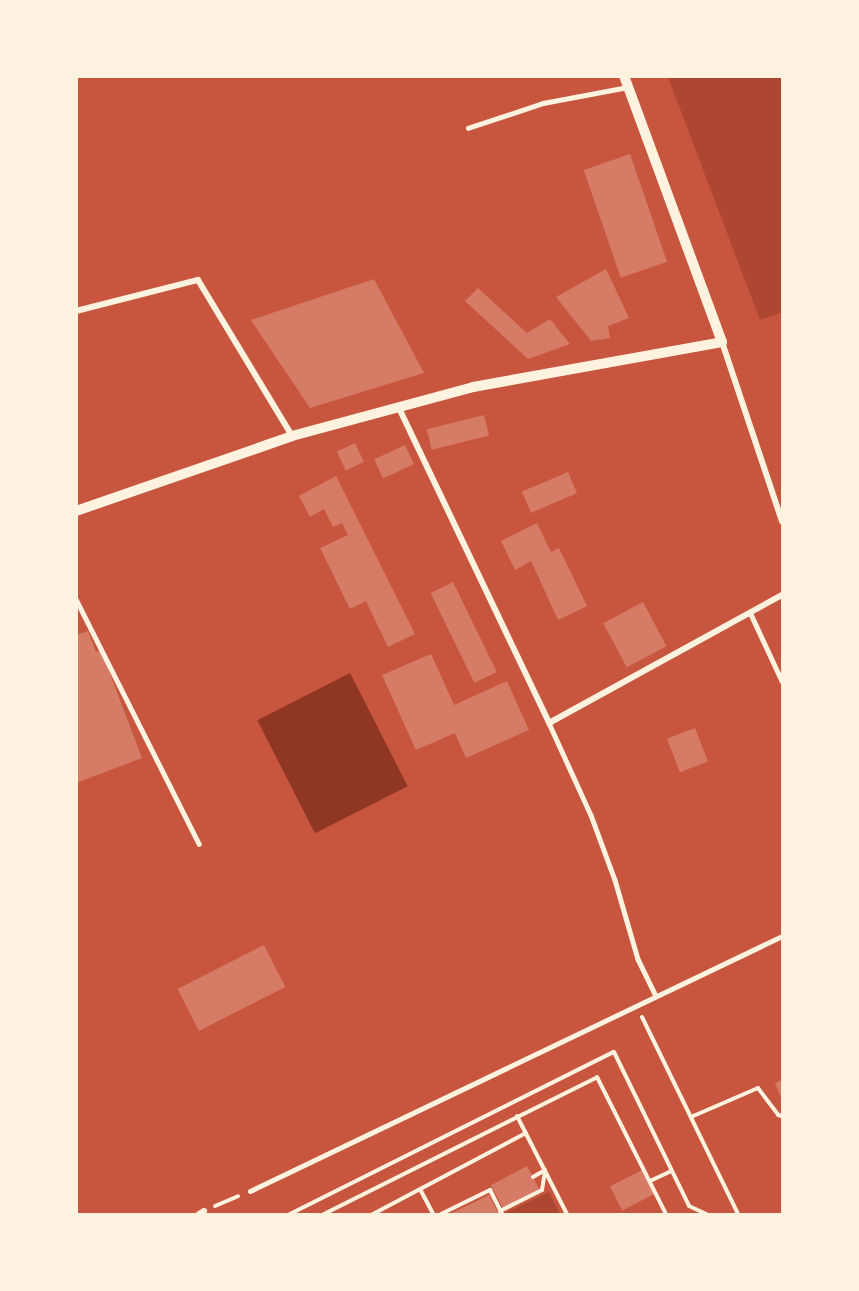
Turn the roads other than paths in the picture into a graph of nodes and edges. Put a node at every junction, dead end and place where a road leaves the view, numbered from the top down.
1 (626, 82) edge
2 (468, 128) dead end
3 (76, 311) edge
4 (722, 342) junction
5 (398, 406) junction
6 (292, 436) junction
7 (76, 511) edge
8 (783, 521) edge
9 (783, 595) edge
10 (76, 599) edge
11 (750, 612) junction
12 (783, 681) edge
13 (549, 723) junction
14 (199, 844) dead end
15 (783, 936) edge
16 (656, 996) junction
17 (250, 1191) road end

1 - 2 lane
1 - 4 street
3 - 6 street
4 - 5 street
4 - 8 street
5 - 6 street
5 - 13 street
6 - 7 street
9 - 11 street
10 - 14 lane
11 - 12 lane
11 - 13 street
13 - 16 lane
15 - 16 street
16 - 17 street

